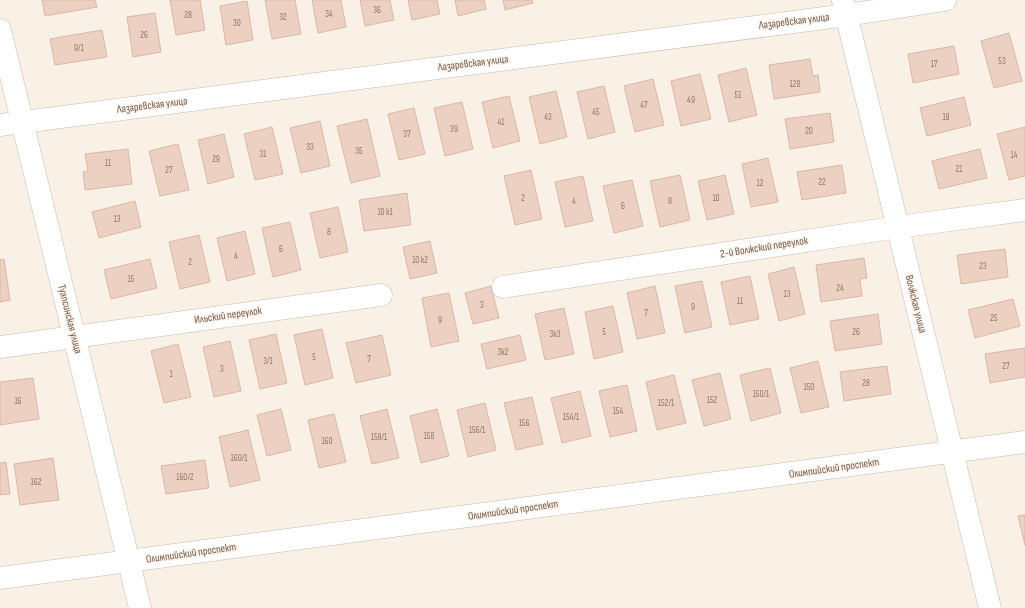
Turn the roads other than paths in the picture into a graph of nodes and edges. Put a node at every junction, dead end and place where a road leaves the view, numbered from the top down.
1 (946, 0) edge
2 (845, 7) edge
3 (0, 30) edge
4 (22, 122) junction
5 (0, 125) edge
6 (1025, 210) edge
7 (898, 227) junction
8 (503, 287) dead end
9 (381, 295) dead end
10 (75, 336) junction
11 (0, 347) edge
12 (1025, 442) edge
13 (952, 452) junction
14 (128, 561) junction
15 (0, 578) edge
16 (140, 608) edge
17 (990, 608) edge

1 - 2 street, Лазаревская улица
2 - 4 street, Лазаревская улица
2 - 7 street, Волжская улица
3 - 4 street, Туапсинская улица
4 - 5 street, Лазаревская улица
4 - 10 street, Туапсинская улица
6 - 7 street, 2-й Волжский переулок
7 - 8 street, 2-й Волжский переулок
7 - 13 street, Волжская улица
9 - 10 street, Ильский переулок
10 - 11 street, Ильский переулок
10 - 14 street, Туапсинская улица
12 - 13 street, Олимпийский проспект
13 - 14 street, Олимпийский проспект
13 - 17 street, Волжская улица
14 - 15 street, Олимпийский проспект
14 - 16 street, Туапсинская улица

